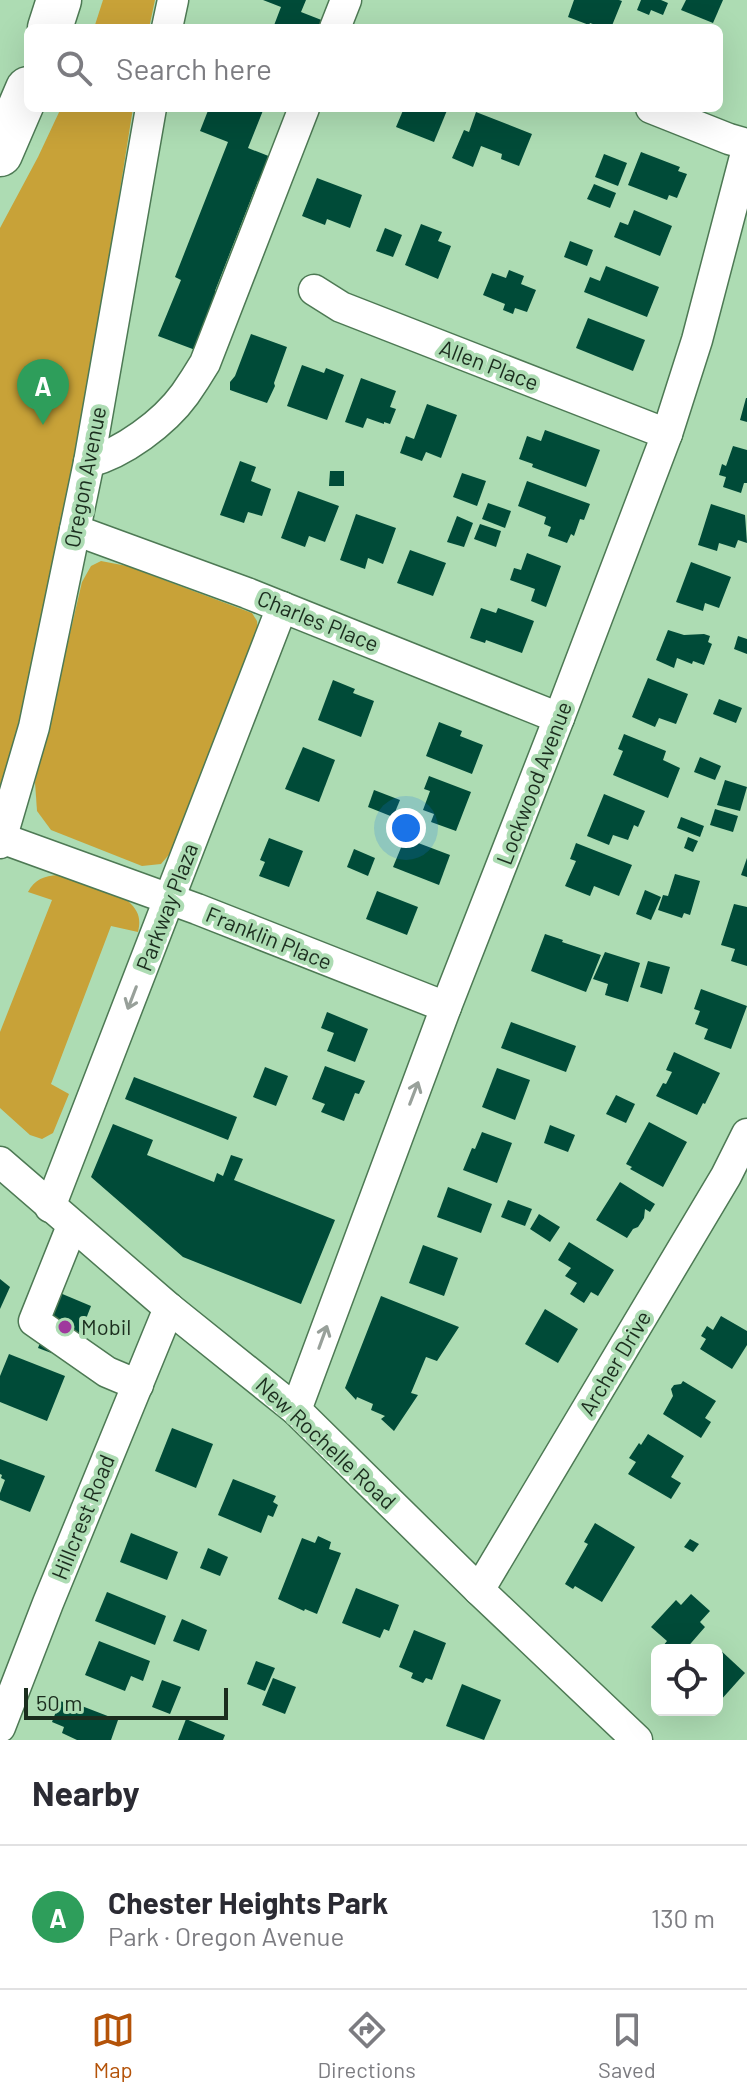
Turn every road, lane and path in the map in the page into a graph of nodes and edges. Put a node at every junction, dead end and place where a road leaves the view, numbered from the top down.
1 (59, 0) edge
2 (173, 0) edge
3 (346, 0) edge
4 (51, 24) edge
5 (168, 24) edge
6 (337, 24) edge
7 (24, 98) edge
8 (150, 112) edge
9 (302, 112) edge
10 (661, 112) edge
11 (747, 146) edge
12 (0, 154) edge
13 (314, 290) dead end
14 (667, 434) junction
15 (89, 462) junction
16 (75, 530) junction
17 (282, 607) junction
18 (559, 718) junction
19 (1, 840) edge
20 (170, 899) junction
21 (446, 1007) junction
22 (747, 1134) edge
23 (0, 1162) edge
24 (61, 1216) junction
25 (169, 1308) junction
26 (138, 1385) junction
27 (296, 1410) junction
28 (479, 1590) junction
29 (0, 1727) edge
30 (637, 1740) edge

1 - 4 highway
2 - 5 street
3 - 6 street
7 - 12 highway
8 - 15 street, Oregon Avenue
9 - 15 street
10 - 11 street
11 - 14 street, Lockwood Avenue
13 - 14 street, Allen Place
14 - 18 street, Lockwood Avenue
15 - 16 street, Oregon Avenue
16 - 17 street, Charles Place
16 - 19 street, Oregon Avenue
17 - 18 street, Charles Place
17 - 20 street, Parkway Plaza
18 - 21 street, Lockwood Avenue
19 - 20 street, Franklin Place
20 - 21 street, Franklin Place
20 -> 24 street, Parkway Plaza
27 -> 21 street, Lockwood Avenue
22 - 28 street, Archer Drive
23 - 24 street, New Rochelle Road
24 - 25 street, New Rochelle Road
24 - 26 street, Parkway Plaza
25 - 26 street, Hillcrest Road
25 - 27 street, New Rochelle Road
26 - 29 street, Hillcrest Road
27 - 28 street, New Rochelle Road
28 - 30 street, New Rochelle Road

